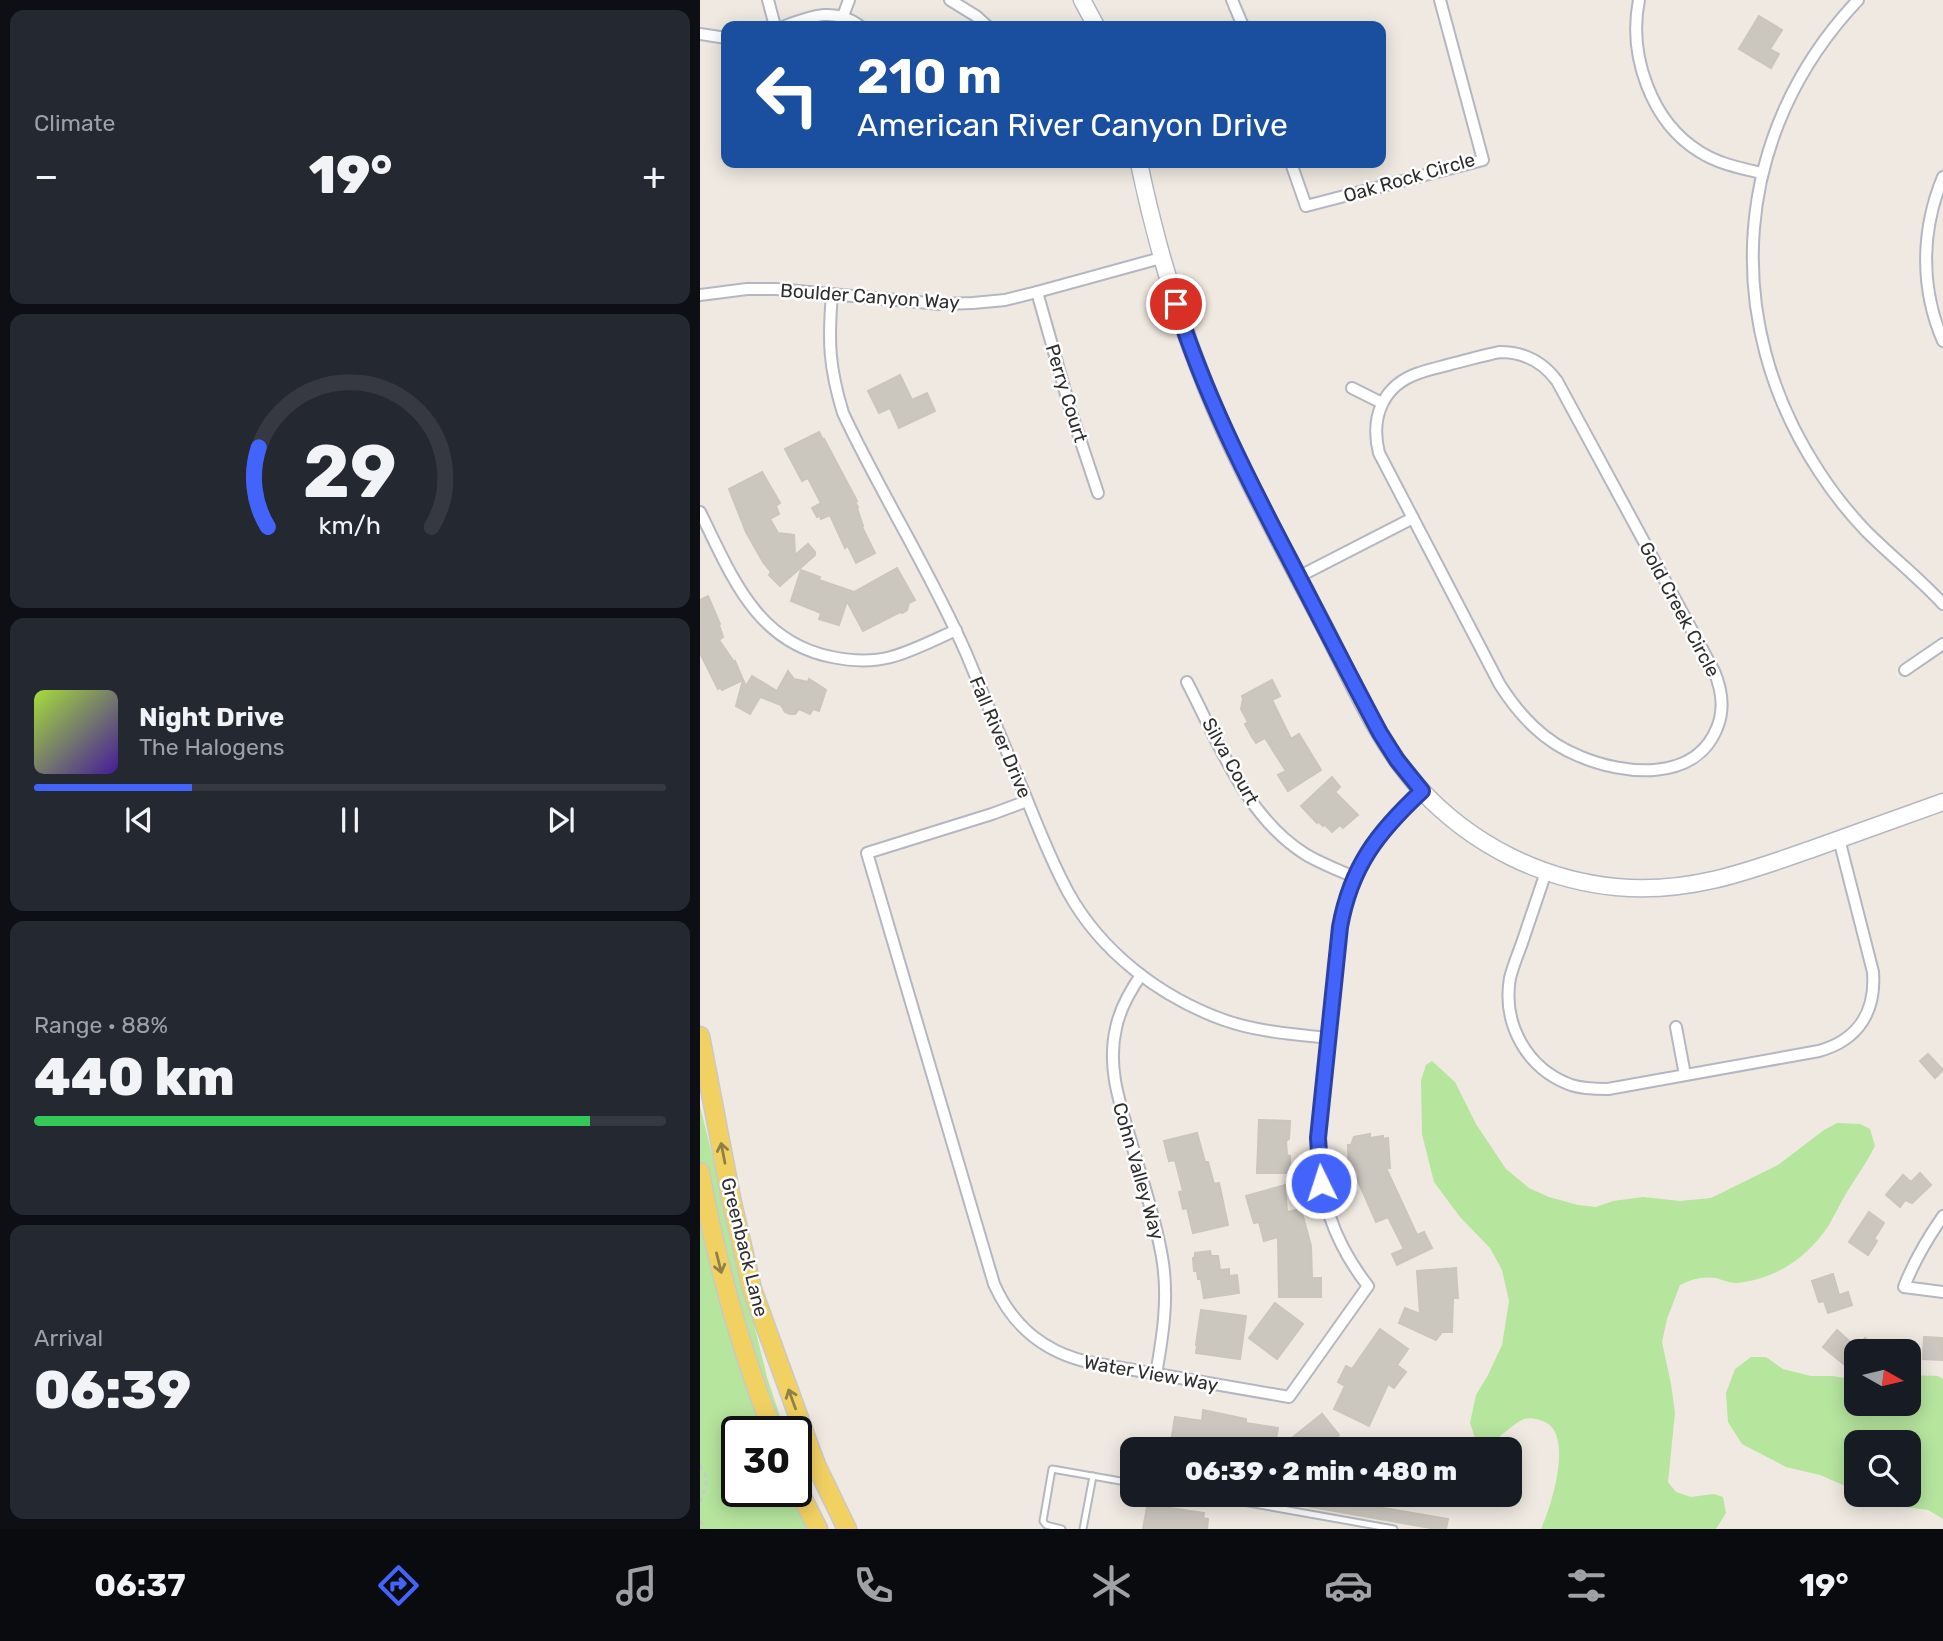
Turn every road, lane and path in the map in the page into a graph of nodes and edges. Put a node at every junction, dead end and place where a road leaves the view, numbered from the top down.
1 (768, 0) edge
2 (849, 0) edge
3 (950, 0) edge
4 (1082, 0) edge
5 (1232, 0) edge
6 (1440, 0) edge
7 (1639, 0) edge
8 (1858, 0) edge
9 (843, 16) junction
10 (774, 21) edge
11 (799, 21) edge
12 (852, 21) edge
13 (982, 21) edge
14 (1093, 21) edge
15 (1241, 21) edge
16 (700, 34) edge
17 (721, 37) edge
18 (1140, 168) edge
19 (1293, 168) edge
20 (1762, 173) junction
21 (1943, 177) edge
22 (1161, 258) junction
23 (1037, 292) junction
24 (832, 294) junction
25 (700, 295) edge
26 (1943, 341) edge
27 (1352, 388) dead end
28 (1382, 403) junction
29 (1098, 493) dead end
30 (700, 512) edge
31 (1413, 518) junction
32 (1298, 577) junction
33 (1943, 604) edge
34 (956, 630) junction
35 (1943, 644) edge
36 (1905, 670) dead end
37 (1187, 682) dead end
38 (1422, 791) junction
39 (1027, 801) junction
40 (1943, 802) edge
41 (1839, 839) junction
42 (1546, 872) junction
43 (1354, 877) junction
44 (1141, 975) junction
45 (1676, 1027) dead end
46 (1328, 1038) junction
47 (701, 1041) edge
48 (1685, 1075) junction
49 (700, 1172) edge
50 (1943, 1216) edge
51 (1943, 1292) edge
52 (1156, 1374) junction
53 (767, 1416) edge
54 (700, 1465) edge
55 (1093, 1476) junction
56 (1120, 1481) edge
57 (700, 1503) edge
58 (807, 1507) edge
59 (1271, 1507) edge
60 (700, 1520) edge
61 (704, 1529) edge
62 (818, 1529) edge
63 (847, 1529) edge
64 (1062, 1529) edge
65 (1083, 1529) edge
66 (1394, 1529) edge

1 - 10 street
2 - 9 street
3 - 13 street
4 - 14 main road
5 - 15 street
6 - 19 street, Oak Rock Circle
7 - 20 street
8 - 20 street
9 - 11 street
9 - 12 street
16 - 17 street
18 - 22 main road
20 - 33 street
21 - 26 street
22 - 23 street, Boulder Canyon Way
22 - 32 main road
23 - 24 street, Boulder Canyon Way
23 - 29 street, Perry Court
24 - 25 street, Boulder Canyon Way
24 - 34 street, Fall River Drive
27 - 28 street
28 - 31 street, Gold Creek Circle
28 - 31 street, Gold Creek Circle
30 - 34 street
31 - 32 street
32 - 38 main road
34 - 39 street, Fall River Drive
35 - 36 street
37 - 43 street, Silva Court
38 - 42 main road
38 - 43 street, Water View Way
39 - 44 street, Fall River Drive
39 - 52 street, Water View Way
40 - 41 main road
41 - 42 main road
41 - 48 street
42 - 48 street
43 - 46 street, Water View Way
44 - 46 street, Fall River Drive
44 - 52 street, Cohn Valley Way
45 - 48 street
46 - 52 street, Water View Way
63 -> 47 main road, Greenback Lane
49 -> 53 main road, Greenback Lane
50 - 51 street
54 - 57 path
55 - 56 lane
55 - 64 lane
55 - 65 lane
58 - 62 main road
59 - 66 lane
60 - 61 path

